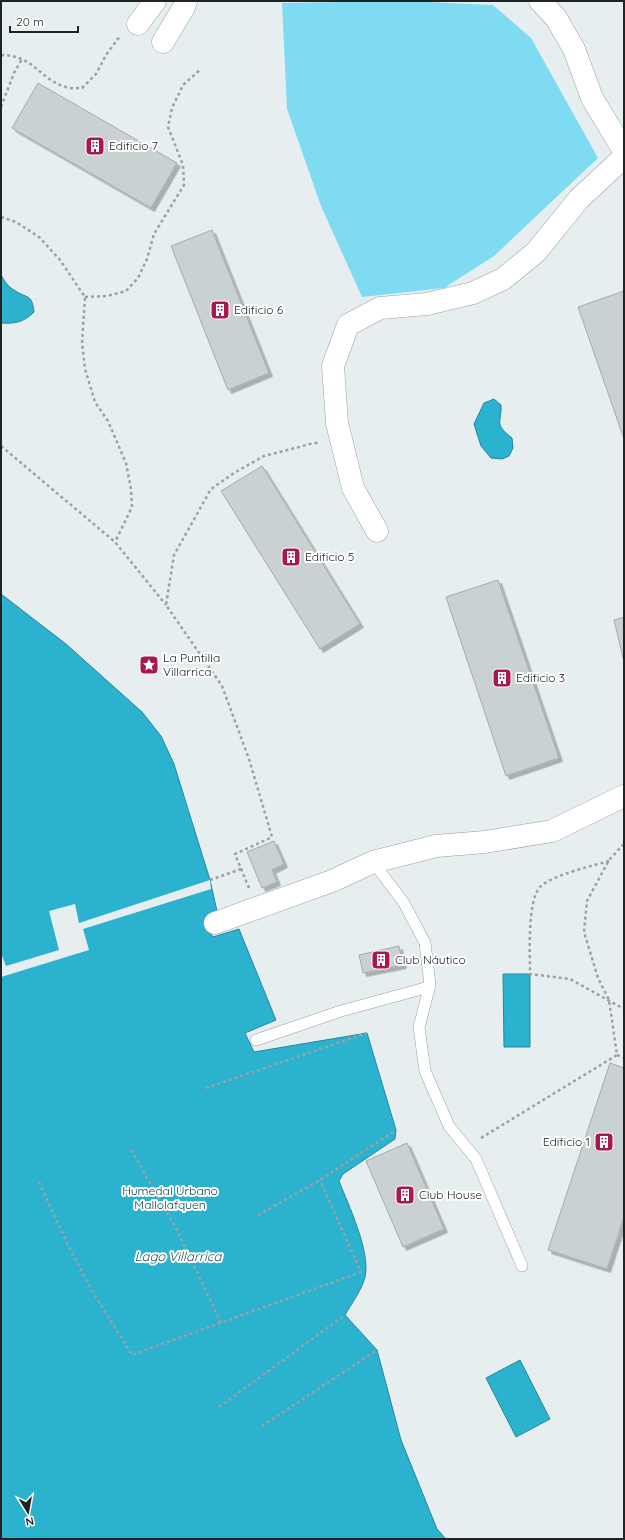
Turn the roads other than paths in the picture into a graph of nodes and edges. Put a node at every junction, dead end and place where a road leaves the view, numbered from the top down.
1 (155, 1) edge
2 (186, 1) edge
3 (540, 1) edge
4 (130, 29) road end
5 (163, 42) dead end
6 (624, 151) edge
7 (624, 157) edge
8 (377, 531) dead end
9 (624, 796) edge
10 (373, 862) junction
11 (215, 923) dead end
12 (429, 987) junction
13 (256, 1040) dead end
14 (522, 1266) dead end

1 - 4 street
2 - 5 street
3 - 6 street
7 - 8 street
9 - 10 street
10 - 11 street
10 - 12 lane
12 - 13 lane
12 - 14 lane

